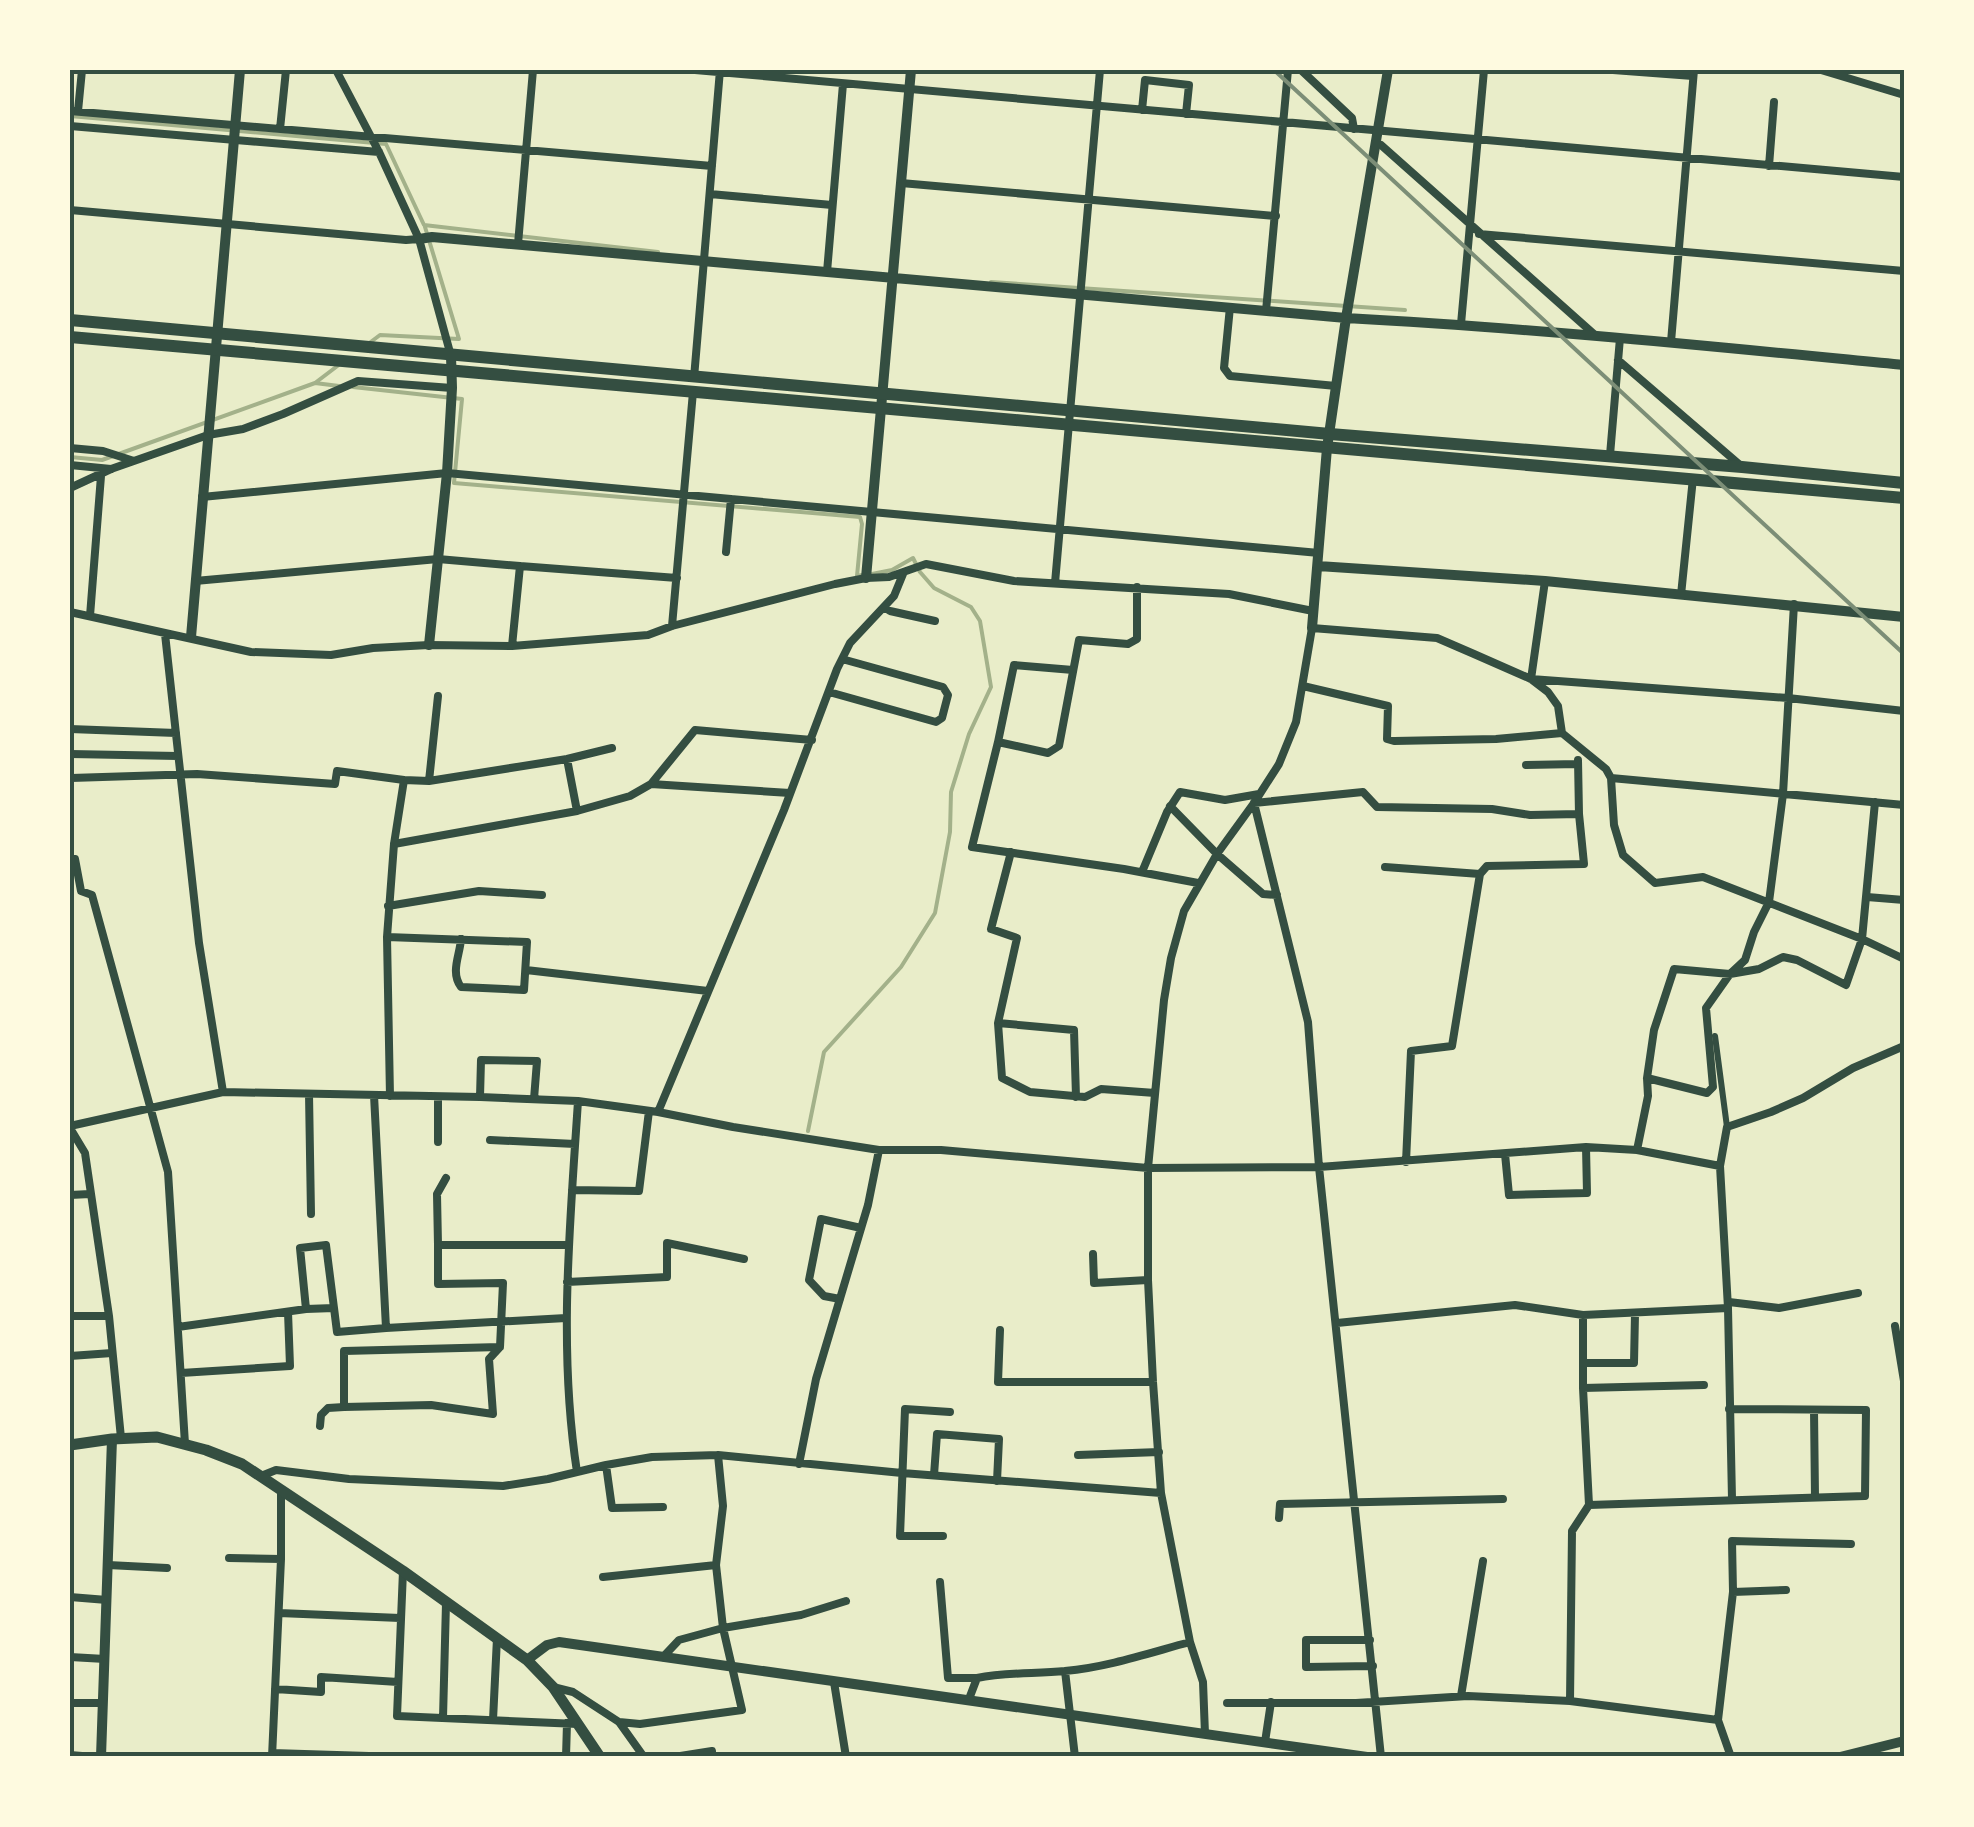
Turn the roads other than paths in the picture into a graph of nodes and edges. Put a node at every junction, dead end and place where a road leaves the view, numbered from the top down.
1 (82, 70) edge
2 (240, 70) edge
3 (286, 70) edge
4 (336, 70) edge
5 (534, 70) edge
6 (695, 70) edge
7 (911, 70) edge
8 (1100, 70) edge
9 (1288, 70) edge
10 (1301, 70) edge
11 (1388, 70) edge
12 (1484, 70) edge
13 (1613, 70) edge
14 (1820, 70) edge
15 (720, 71) edge
16 (1694, 73) edge
17 (843, 84) junction
18 (909, 89) junction
19 (1904, 95) edge
20 (1774, 102) dead end
21 (1097, 106) junction
22 (1142, 110) junction
23 (74, 111) edge
24 (1186, 114) junction
25 (1284, 123) junction
26 (234, 125) junction
27 (70, 126) edge
28 (1354, 128) junction
29 (280, 130) junction
30 (371, 137) junction
31 (1377, 138) junction
32 (233, 140) junction
33 (1477, 140) junction
34 (526, 149) junction
35 (379, 152) junction
36 (1686, 159) junction
37 (712, 166) junction
38 (1769, 166) junction
39 (1904, 177) edge
40 (901, 183) junction
41 (710, 194) junction
42 (1089, 200) junction
43 (832, 205) junction
44 (70, 210) edge
45 (1276, 216) junction
46 (226, 224) junction
47 (1469, 224) junction
48 (1479, 234) junction
49 (419, 239) junction
50 (518, 244) junction
51 (1678, 252) junction
52 (704, 261) junction
53 (1904, 271) edge
54 (827, 272) junction
55 (893, 278) junction
56 (1080, 294) junction
57 (1230, 308) junction
58 (1266, 311) junction
59 (1346, 318) junction
60 (70, 320) edge
61 (1461, 324) junction
62 (217, 332) junction
63 (1595, 335) junction
64 (70, 336) edge
65 (1620, 338) junction
66 (1670, 342) junction
67 (215, 351) junction
68 (1618, 360) junction
69 (452, 363) junction
70 (1904, 365) edge
71 (694, 376) junction
72 (1336, 386) junction
73 (452, 388) junction
74 (693, 392) junction
75 (882, 392) junction
76 (881, 409) junction
77 (1070, 410) junction
78 (1069, 425) junction
79 (208, 434) junction
80 (1330, 434) junction
81 (70, 448) edge
82 (1327, 448) junction
83 (1610, 455) junction
84 (134, 461) junction
85 (70, 465) edge
86 (1742, 466) junction
87 (111, 469) junction
88 (447, 473) junction
89 (101, 476) junction
90 (1693, 478) junction
91 (1904, 483) edge
92 (70, 488) edge
93 (684, 495) junction
94 (202, 497) junction
95 (1904, 498) edge
96 (731, 499) junction
97 (872, 512) junction
98 (1060, 529) junction
99 (726, 552) dead end
100 (1319, 553) junction
101 (438, 559) junction
102 (520, 566) junction
103 (1318, 566) junction
104 (903, 574) junction
105 (866, 576) junction
106 (677, 578) junction
107 (195, 580) junction
108 (1545, 581) junction
109 (1054, 582) junction
110 (1136, 587) junction
111 (1682, 595) junction
112 (1794, 604) junction
113 (884, 607) junction
114 (1313, 611) junction
115 (70, 612) edge
116 (90, 616) junction
117 (1903, 620) edge
118 (936, 621) dead end
119 (672, 626) junction
120 (1312, 628) junction
121 (165, 634) junction
122 (191, 637) junction
123 (429, 645) junction
124 (512, 646) junction
125 (842, 660) junction
126 (1074, 670) junction
127 (1531, 679) junction
128 (1303, 686) junction
129 (829, 692) junction
130 (438, 696) dead end
131 (1788, 698) junction
132 (1904, 710) edge
133 (70, 729) edge
134 (176, 733) junction
135 (1562, 734) junction
136 (812, 740) junction
137 (998, 742) junction
138 (612, 748) dead end
139 (70, 754) edge
140 (178, 756) junction
141 (567, 759) junction
142 (1526, 765) dead end
143 (181, 776) junction
144 (71, 778) edge
145 (1610, 778) junction
146 (404, 780) junction
147 (429, 782) junction
148 (651, 784) junction
149 (790, 793) junction
150 (1782, 794) junction
151 (1256, 799) junction
152 (1875, 802) junction
153 (1904, 804) edge
154 (1170, 806) junction
155 (577, 811) junction
156 (1578, 814) junction
157 (394, 844) junction
158 (1010, 852) junction
159 (1217, 854) junction
160 (75, 859) dead end
161 (1386, 868) dead end
162 (1142, 872) junction
163 (1480, 874) junction
164 (1198, 883) junction
165 (542, 895) dead end
166 (1277, 895) junction
167 (1868, 896) junction
168 (1904, 900) edge
169 (1770, 902) junction
170 (388, 906) junction
171 (387, 937) junction
172 (461, 938) junction
173 (1862, 939) junction
174 (1904, 959) edge
175 (526, 970) junction
176 (1730, 974) junction
177 (708, 991) junction
178 (998, 1023) junction
179 (1715, 1036) dead end
180 (1904, 1046) edge
181 (1647, 1078) junction
182 (223, 1092) junction
183 (1156, 1093) junction
184 (309, 1094) junction
185 (374, 1095) junction
186 (390, 1096) junction
187 (438, 1096) junction
188 (1076, 1096) junction
189 (480, 1097) junction
190 (534, 1100) junction
191 (578, 1102) junction
192 (149, 1109) junction
193 (653, 1111) junction
194 (1727, 1126) junction
195 (70, 1127) edge
196 (490, 1140) dead end
197 (438, 1142) dead end
198 (576, 1144) junction
199 (1586, 1148) junction
200 (879, 1150) junction
201 (1637, 1150) junction
202 (1505, 1154) junction
203 (1406, 1162) junction
204 (1720, 1166) junction
205 (1320, 1167) junction
206 (1148, 1168) junction
207 (446, 1178) dead end
208 (572, 1190) junction
209 (90, 1194) junction
210 (70, 1195) edge
211 (311, 1214) dead end
212 (860, 1228) junction
213 (438, 1245) junction
214 (569, 1246) junction
215 (1092, 1254) dead end
216 (744, 1258) dead end
217 (1148, 1280) junction
218 (568, 1282) junction
219 (1858, 1293) dead end
220 (840, 1299) junction
221 (1728, 1305) junction
222 (334, 1308) junction
223 (306, 1310) junction
224 (288, 1312) junction
225 (1583, 1314) junction
226 (1636, 1314) junction
227 (70, 1316) edge
228 (109, 1316) junction
229 (566, 1318) junction
230 (502, 1322) junction
231 (1337, 1322) junction
232 (1894, 1326) dead end
233 (178, 1327) junction
234 (386, 1328) junction
235 (1000, 1330) dead end
236 (500, 1346) junction
237 (112, 1353) junction
238 (70, 1356) edge
239 (1583, 1363) junction
240 (181, 1373) junction
241 (1904, 1381) edge
242 (1153, 1382) junction
243 (1704, 1385) dead end
244 (1583, 1388) junction
245 (344, 1407) junction
246 (1729, 1409) junction
247 (1814, 1410) junction
248 (950, 1412) dead end
249 (320, 1426) dead end
250 (116, 1438) junction
251 (185, 1444) junction
252 (70, 1445) edge
253 (1159, 1452) junction
254 (718, 1455) junction
255 (1078, 1455) dead end
256 (799, 1464) junction
257 (606, 1465) junction
258 (577, 1472) junction
259 (902, 1474) junction
260 (934, 1475) junction
261 (261, 1476) junction
262 (997, 1481) junction
263 (281, 1491) junction
264 (1161, 1493) junction
265 (1814, 1497) junction
266 (1503, 1499) dead end
267 (1732, 1500) junction
268 (1356, 1502) junction
269 (1589, 1505) junction
270 (663, 1507) dead end
271 (1279, 1518) dead end
272 (943, 1536) dead end
273 (1851, 1544) dead end
274 (228, 1558) dead end
275 (281, 1559) junction
276 (1483, 1561) dead end
277 (716, 1565) junction
278 (108, 1566) junction
279 (167, 1568) dead end
280 (403, 1572) junction
281 (603, 1577) dead end
282 (940, 1582) dead end
283 (1786, 1590) dead end
284 (1733, 1592) junction
285 (70, 1597) edge
286 (107, 1600) junction
287 (846, 1601) dead end
288 (446, 1602) junction
289 (278, 1613) junction
290 (400, 1618) junction
291 (723, 1628) junction
292 (496, 1638) junction
293 (1370, 1640) junction
294 (1190, 1642) junction
295 (70, 1657) edge
296 (662, 1658) junction
297 (105, 1659) junction
298 (527, 1660) junction
299 (1373, 1666) junction
300 (732, 1668) junction
301 (1064, 1671) junction
302 (978, 1678) junction
303 (398, 1682) junction
304 (834, 1682) junction
305 (553, 1687) junction
306 (275, 1690) junction
307 (1461, 1696) junction
308 (970, 1699) junction
309 (1570, 1701) junction
310 (103, 1702) junction
311 (1271, 1702) junction
312 (1375, 1702) junction
313 (70, 1703) edge
314 (1227, 1703) dead end
315 (1069, 1714) junction
316 (444, 1718) junction
317 (493, 1720) junction
318 (1718, 1720) junction
319 (619, 1722) junction
320 (572, 1723) junction
321 (1205, 1734) junction
322 (1904, 1741) edge
323 (1266, 1742) junction
324 (712, 1751) dead end
325 (70, 1755) edge
326 (272, 1755) edge
327 (369, 1756) edge
328 (846, 1756) edge
329 (97, 1757) edge
330 (566, 1757) edge
331 (600, 1757) edge
332 (644, 1757) edge
333 (674, 1757) edge
334 (833, 1757) edge
335 (1075, 1757) edge
336 (1367, 1757) edge
337 (1381, 1757) edge
338 (1731, 1757) edge
339 (1840, 1757) edge

1 - 23 street
2 - 26 street
3 - 29 street
4 - 30 street
5 - 34 street
6 - 15 street
7 - 18 street
8 - 21 street
9 - 25 street
10 - 28 street
11 - 31 street
12 - 33 street
13 - 16 street
14 - 19 street
15 - 17 street
15 - 37 street
16 - 36 street
17 - 18 street
17 - 43 street
18 - 21 street
18 - 40 street
20 - 38 street
21 - 22 street
21 - 42 street
22 - 24 street
22 - 24 street
23 - 26 street
24 - 25 street
25 - 28 street
25 - 45 street
26 - 29 street
26 - 32 street
27 - 32 street
28 - 31 street
29 - 30 street
30 - 34 street
30 - 35 street
31 - 33 street
31 - 47 street
31 - 59 street
32 - 35 street
32 - 46 street
33 - 36 street
33 - 47 street
34 - 37 street
34 - 50 street
35 - 49 street
36 - 38 street
36 - 51 street
37 - 41 street
38 - 39 street
40 - 42 street
40 - 55 street
41 - 43 street
41 - 52 street
42 - 45 street
42 - 56 street
43 - 54 street
44 - 46 street
45 - 58 street
46 - 49 street
46 - 62 street
47 - 48 street
47 - 61 street
48 - 51 street
48 - 63 street
49 - 50 street
49 - 69 street
50 - 52 street
51 - 53 street
51 - 66 street
52 - 54 street
52 - 71 street
54 - 55 street
55 - 56 street
55 - 75 street
56 - 57 street
56 - 77 street
57 - 58 street
57 - 72 street
58 - 59 street
59 - 61 street
59 - 72 street
60 - 62 main road
61 - 63 street
62 - 67 street
62 - 69 main road
63 - 65 street
64 - 67 main road
65 - 66 street
65 - 68 street
66 - 70 street
67 - 69 main road
67 - 79 street
68 - 83 street
68 - 86 street
69 - 71 main road
69 - 73 street
69 - 74 main road
71 - 74 street
71 - 75 main road
72 - 80 street
73 - 79 street
73 - 88 street
74 - 76 main road
74 - 93 street
75 - 76 street
75 - 77 main road
76 - 78 main road
76 - 97 street
77 - 78 street
77 - 80 main road
78 - 82 main road
78 - 98 street
79 - 84 street
79 - 94 street
80 - 82 street
80 - 83 main road
81 - 84 street
82 - 90 main road
82 - 100 street
83 - 86 main road
84 - 87 street
85 - 87 street
86 - 91 main road
87 - 89 street
88 - 93 street
88 - 94 street
88 - 101 street
89 - 92 street
89 - 116 street
90 - 95 main road
90 - 111 street
93 - 96 street
93 - 106 street
94 - 107 street
96 - 97 street
96 - 99 street
97 - 98 street
97 - 105 street
98 - 100 street
98 - 109 street
100 - 103 street
101 - 102 street
101 - 107 street
101 - 123 street
102 - 106 street
102 - 124 street
103 - 108 street
103 - 114 street
104 - 105 street
104 - 109 street
104 - 113 street
105 - 119 street
106 - 119 street
107 - 122 street
108 - 111 street
108 - 127 street
109 - 110 street
110 - 114 street
110 - 126 street
111 - 112 street
112 - 117 street
112 - 131 street
113 - 118 street
113 - 125 street
114 - 120 street
115 - 116 street
116 - 121 street
119 - 124 street
120 - 127 street
120 - 128 street
121 - 122 street
121 - 134 street
122 - 123 street
123 - 124 street
125 - 129 street
125 - 129 street
126 - 137 street
126 - 137 street
127 - 131 street
127 - 135 street
128 - 135 street
128 - 151 street
129 - 136 street
130 - 147 street
131 - 132 street
131 - 150 street
133 - 134 street
134 - 140 street
135 - 145 street
136 - 148 street
136 - 149 street
137 - 158 street
138 - 141 street
139 - 140 street
140 - 143 street
141 - 147 street
141 - 155 street
142 - 156 street
143 - 144 street
143 - 146 street
143 - 182 street
145 - 150 street
145 - 169 street
146 - 147 street
146 - 157 street
148 - 149 street
148 - 155 street
149 - 177 street
150 - 152 street
150 - 169 street
151 - 154 street
151 - 156 street
151 - 159 street
151 - 166 street
152 - 153 street
152 - 167 street
154 - 159 street
154 - 162 street
155 - 157 street
156 - 163 street
157 - 170 street
158 - 162 street
158 - 178 street
159 - 164 street
159 - 166 street
160 - 192 street
161 - 163 street
162 - 164 street
163 - 203 street
164 - 183 street
165 - 170 street
166 - 205 street
167 - 168 street
167 - 173 street
169 - 173 street
169 - 176 street
170 - 171 street
171 - 172 street
171 - 186 street
172 - 175 street
172 - 175 street
173 - 174 street
173 - 176 street
175 - 177 street
176 - 181 street
176 - 181 street
177 - 193 street
178 - 188 street
178 - 188 street
179 - 194 street
180 - 194 street
181 - 201 street
182 - 184 street
182 - 192 street
183 - 188 street
183 - 206 street
184 - 185 street
184 - 211 street
185 - 186 street
185 - 234 street
186 - 187 street
187 - 189 street
187 - 197 street
189 - 190 street
189 - 190 street
190 - 191 street
191 - 193 street
191 - 198 street
192 - 195 street
192 - 233 street
193 - 200 street
193 - 208 street
194 - 204 street
195 - 209 street
196 - 198 street
198 - 208 street
199 - 201 street
199 - 202 street
199 - 202 street
200 - 206 street
200 - 212 street
201 - 204 street
202 - 203 street
203 - 205 street
204 - 221 street
205 - 206 street
205 - 231 street
206 - 217 street
207 - 213 street
208 - 214 street
209 - 210 street
209 - 228 street
212 - 220 street
212 - 220 street
213 - 214 street
213 - 230 street
214 - 218 street
215 - 217 street
216 - 218 street
217 - 242 street
218 - 229 street
219 - 221 street
220 - 256 street
221 - 226 street
221 - 246 street
222 - 223 street
222 - 223 street
222 - 234 street
223 - 224 street
224 - 233 street
224 - 240 street
225 - 226 street
225 - 231 street
225 - 239 street
226 - 239 street
227 - 228 street
228 - 237 street
229 - 230 street
229 - 258 street
230 - 234 street
230 - 236 street
231 - 268 street
232 - 241 street
233 - 240 street
235 - 242 street
236 - 245 street
236 - 245 street
237 - 238 street
237 - 250 street
239 - 244 street
240 - 251 street
242 - 253 street
243 - 244 street
244 - 269 street
245 - 249 street
246 - 247 street
246 - 267 street
247 - 265 street
247 - 265 street
248 - 259 street
250 - 251 main road
250 - 252 main road
250 - 278 street
251 - 261 main road
253 - 255 street
253 - 264 street
254 - 256 street
254 - 257 street
254 - 277 street
256 - 259 street
257 - 258 street
257 - 270 street
258 - 261 street
259 - 260 street
259 - 272 street
260 - 262 street
260 - 262 street
261 - 263 main road
262 - 264 street
263 - 275 street
263 - 280 main road
264 - 294 street
265 - 267 street
266 - 268 street
267 - 269 street
268 - 271 street
268 - 293 street
269 - 309 street
273 - 284 street
274 - 275 street
275 - 289 street
276 - 307 street
277 - 281 street
277 - 291 street
278 - 279 street
278 - 286 street
280 - 288 main road
280 - 290 street
282 - 302 street
283 - 284 street
284 - 318 street
285 - 286 street
286 - 297 street
287 - 291 street
288 - 292 main road
288 - 316 street
289 - 290 street
289 - 306 street
290 - 303 street
291 - 296 street
291 - 300 street
292 - 298 main road
292 - 317 street
293 - 299 street
293 - 299 street
294 - 301 street
294 - 321 street
295 - 297 street
296 - 298 street
296 - 300 street
297 - 310 street
298 - 305 main road
299 - 312 street
300 - 304 street
300 - 319 street
301 - 302 street
301 - 315 street
302 - 308 street
303 - 306 street
303 - 316 street
304 - 308 street
304 - 328 street
305 - 319 street
305 - 320 main road
306 - 326 street
307 - 309 street
307 - 312 street
308 - 315 street
309 - 318 street
310 - 313 street
310 - 329 street
311 - 312 street
311 - 314 street
311 - 323 street
312 - 337 street
315 - 321 street
315 - 335 street
316 - 317 street
317 - 320 street
318 - 338 street
319 - 332 street
320 - 330 street
320 - 331 main road
321 - 323 street
322 - 339 street
323 - 336 street
324 - 333 street
325 - 329 street
326 - 327 street
328 - 334 street

